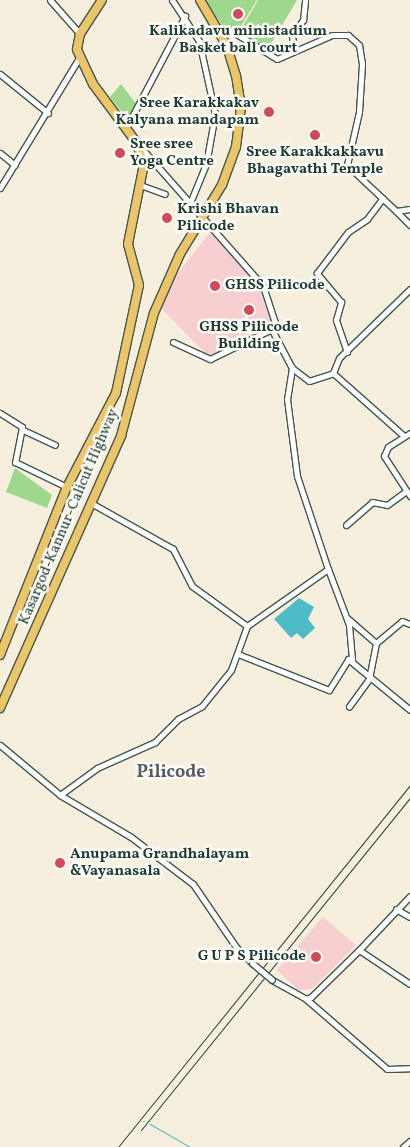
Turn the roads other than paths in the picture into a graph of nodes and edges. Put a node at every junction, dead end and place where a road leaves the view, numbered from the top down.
1 (50, 0) edge
2 (102, 0) edge
3 (172, 0) edge
4 (200, 0) edge
5 (305, 0) edge
6 (185, 16) junction
7 (219, 31) junction
8 (80, 34) junction
9 (294, 50) junction
10 (79, 58) junction
11 (0, 74) edge
12 (48, 113) junction
13 (126, 128) junction
14 (136, 142) junction
15 (0, 153) edge
16 (15, 165) junction
17 (143, 186) junction
18 (0, 188) edge
19 (165, 194) dead end
20 (383, 198) junction
21 (190, 203) junction
22 (410, 209) edge
23 (396, 211) junction
24 (204, 218) junction
25 (410, 225) edge
26 (410, 289) edge
27 (274, 328) junction
28 (173, 342) dead end
29 (347, 352) junction
30 (292, 368) junction
31 (332, 374) junction
32 (0, 413) edge
33 (23, 430) junction
34 (410, 433) edge
35 (404, 436) junction
36 (56, 445) dead end
37 (67, 487) junction
38 (406, 490) junction
39 (410, 496) edge
40 (91, 503) junction
41 (346, 525) dead end
42 (328, 569) junction
43 (347, 618) junction
44 (410, 624) edge
45 (247, 626) junction
46 (376, 643) junction
47 (0, 654) edge
48 (238, 654) junction
49 (352, 662) junction
50 (369, 679) junction
51 (349, 707) dead end
52 (0, 708) edge
53 (410, 710) edge
54 (0, 745) edge
55 (60, 795) junction
56 (410, 896) edge
57 (396, 909) junction
58 (410, 917) edge
59 (359, 950) junction
60 (410, 984) edge
61 (306, 999) junction
62 (410, 1068) edge
63 (410, 1140) edge
64 (403, 1147) edge

1 - 8 street
2 - 8 highway
3 - 6 street
4 - 7 highway, Kasargod-Kannur-Calicut Highway
5 - 9 street
6 - 13 street
6 - 21 street
7 - 9 street
7 - 24 highway, Kasargod-Kannur-Calicut Highway
8 - 10 highway
9 - 20 street
10 - 12 street
10 - 13 highway, Kasargod-Kannur-Calicut Highway
11 - 12 street
12 - 16 street
13 - 14 highway, Kasargod-Kannur-Calicut Highway
14 - 17 highway, Kasargod-Kannur-Calicut Highway
14 - 21 street
15 - 16 street
16 - 18 street
17 - 19 street
17 - 37 highway, Kasargod-Kannur-Calicut Highway
20 - 23 street
20 - 29 street
21 - 24 street
22 - 23 street
23 - 25 street
24 - 27 street
24 - 40 highway, Kasargod-Kannur-Calicut Highway
26 - 29 street
27 - 28 street
27 - 30 street
29 - 31 street
30 - 31 street
30 - 42 street
31 - 35 street
32 - 33 street
33 - 36 street
33 - 37 street
34 - 35 street
35 - 38 street
37 - 47 highway, Kasargod-Kannur-Calicut Highway
38 - 39 street
38 - 41 street
40 - 45 street
40 - 52 highway, Kasargod-Kannur-Calicut Highway
42 - 43 street
42 - 45 street
43 - 46 street
43 - 49 street
44 - 46 street
45 - 48 street
46 - 50 street
48 - 49 street
48 - 55 street
49 - 50 street
50 - 51 street
50 - 53 street
54 - 55 street
55 - 61 street, bridge
56 - 57 street
57 - 58 street
57 - 59 street
59 - 60 street
59 - 61 street
61 - 62 street
63 - 64 street

